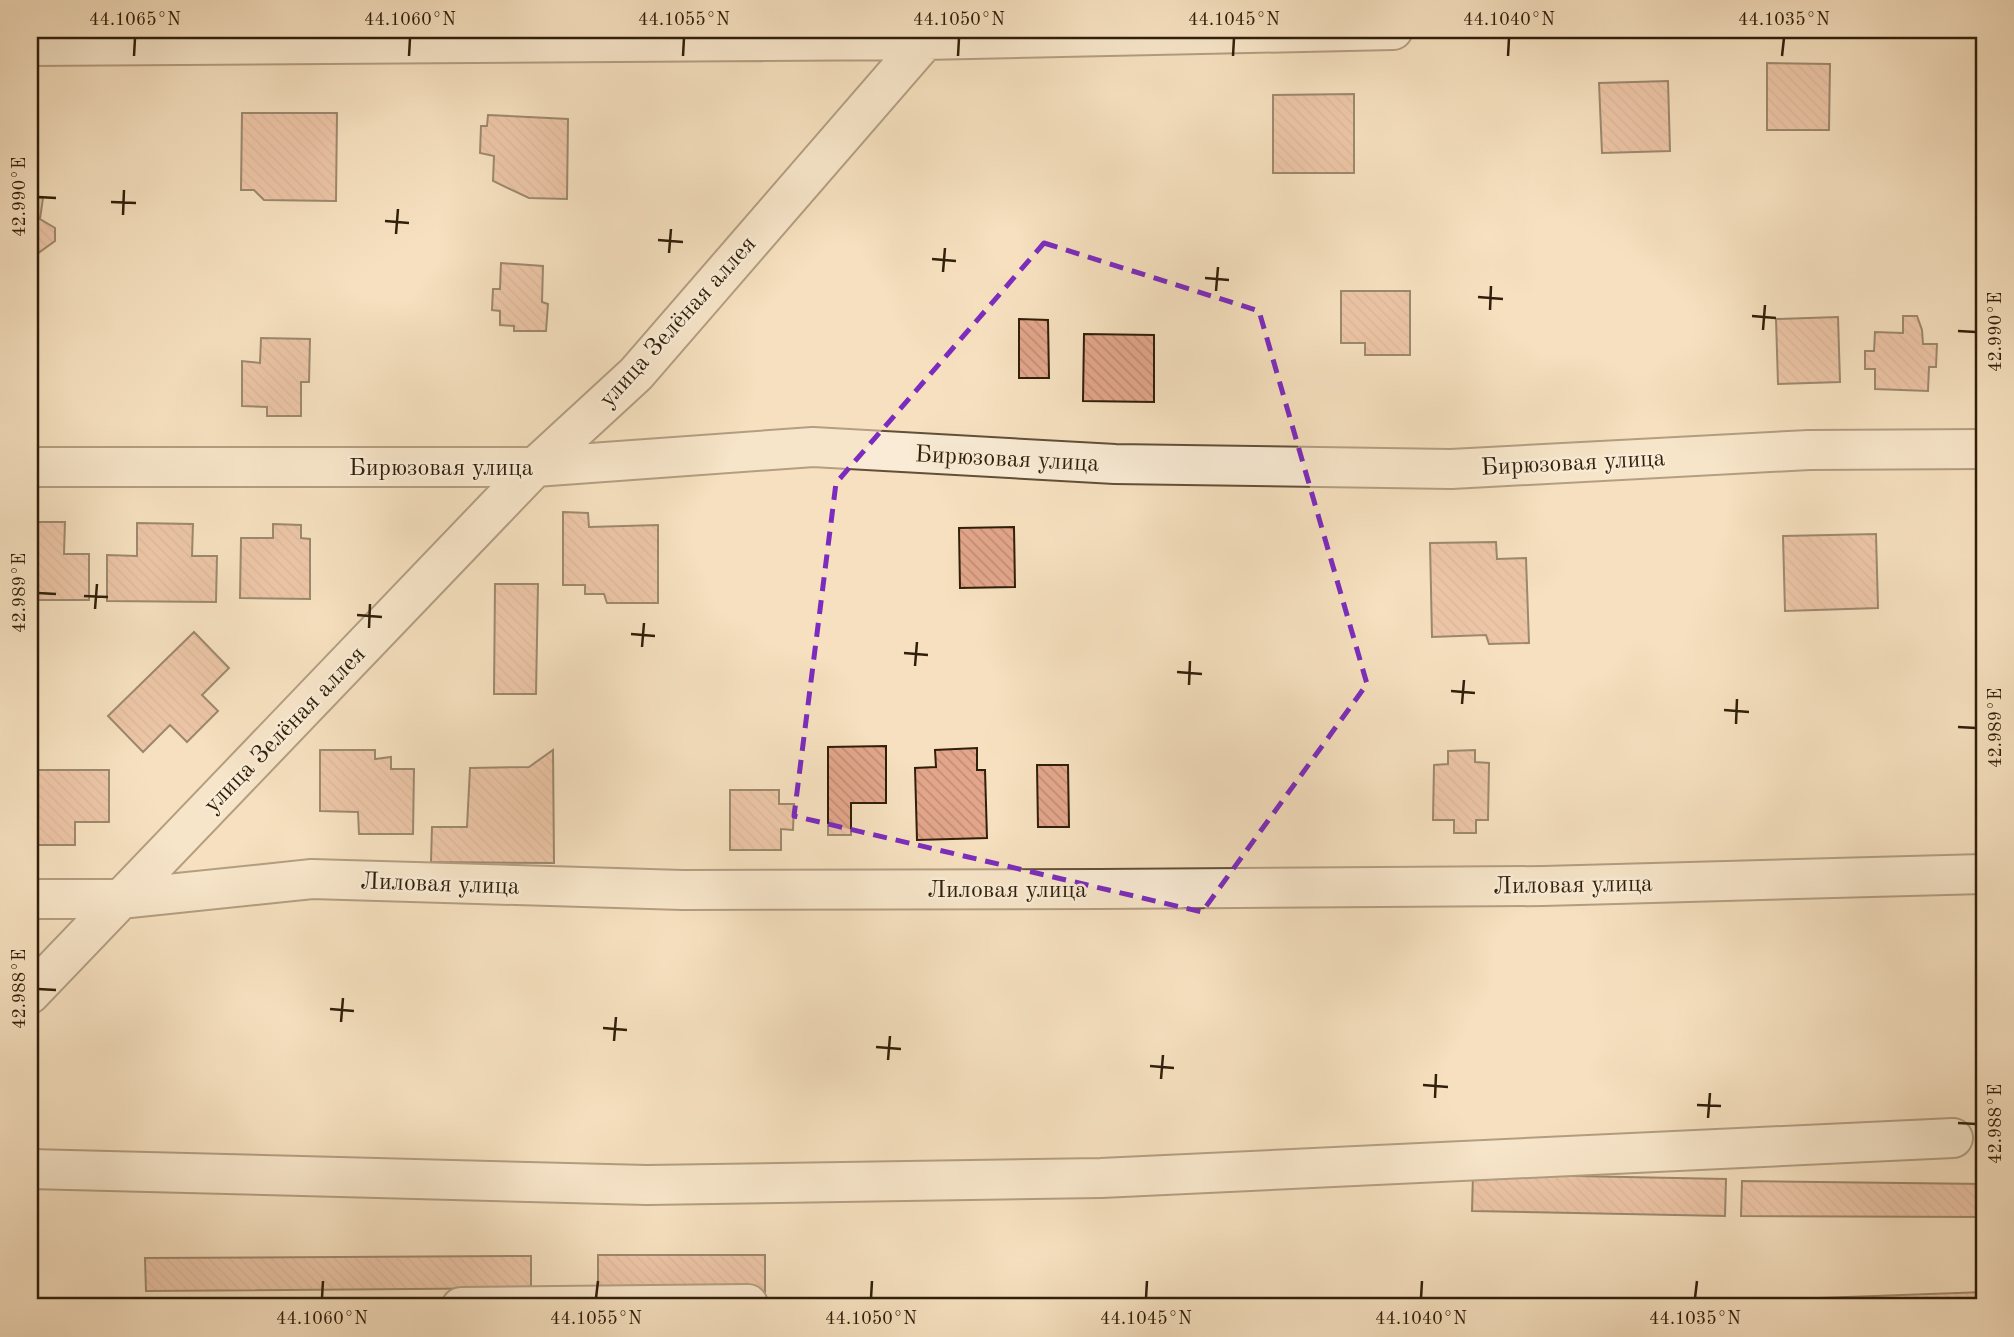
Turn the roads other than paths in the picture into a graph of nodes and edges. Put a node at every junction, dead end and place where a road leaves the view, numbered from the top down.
1 (1393, 30) edge
2 (929, 35) edge
3 (30, 46) edge
4 (1984, 449) edge
5 (30, 467) edge
6 (535, 467) junction
7 (1984, 874) edge
8 (30, 899) edge
9 (120, 899) junction
10 (30, 994) edge
11 (1953, 1138) dead end
12 (30, 1169) edge
13 (748, 1304) dead end
14 (461, 1307) edge
15 (575, 1307) edge

1 - 2 street
2 - 3 street
2 - 6 street, улица Зелёная аллея
4 - 6 street, Бирюзовая улица
5 - 6 street, Бирюзовая улица
6 - 9 street, улица Зелёная аллея
7 - 9 street, Лиловая улица
8 - 9 street, Лиловая улица
9 - 10 street, улица Зелёная аллея
11 - 12 street
13 - 15 street
14 - 15 street

